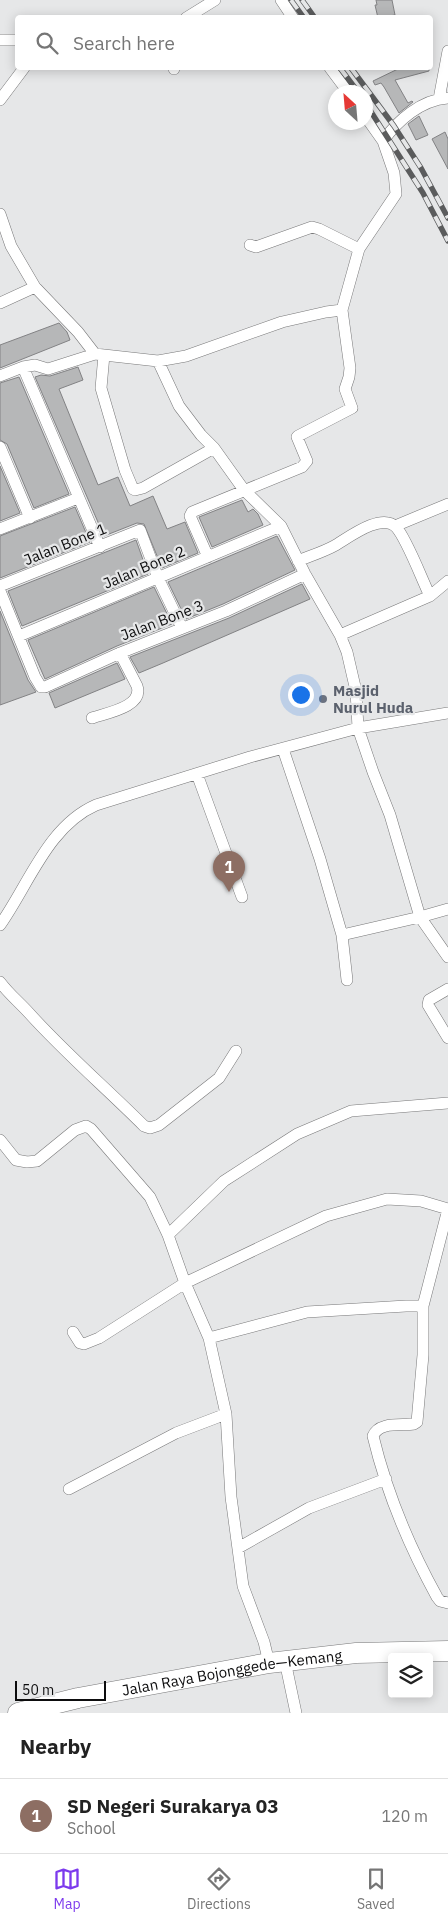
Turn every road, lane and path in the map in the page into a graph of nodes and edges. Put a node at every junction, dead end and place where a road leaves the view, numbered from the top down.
1 (215, 0) edge
2 (281, 0) edge
3 (191, 15) edge
4 (292, 15) edge
5 (0, 40) edge
6 (15, 40) edge
7 (448, 51) edge
8 (22, 70) edge
9 (332, 70) edge
10 (343, 85) edge
11 (443, 98) edge
12 (0, 100) edge
13 (373, 127) edge
14 (383, 141) junction
15 (0, 216) edge
16 (250, 245) dead end
17 (359, 249) junction
18 (35, 287) junction
19 (0, 303) edge
20 (342, 310) junction
21 (100, 355) junction
22 (158, 361) junction
23 (23, 367) junction
24 (0, 376) edge
25 (0, 447) edge
26 (214, 448) junction
27 (244, 490) junction
28 (78, 498) junction
29 (448, 504) edge
30 (30, 518) junction
31 (281, 526) junction
32 (395, 526) junction
33 (0, 529) edge
34 (100, 547) junction
35 (208, 557) junction
36 (298, 561) junction
37 (305, 574) junction
38 (158, 578) junction
39 (448, 581) edge
40 (0, 586) edge
41 (0, 591) edge
42 (430, 596) junction
43 (182, 628) junction
44 (19, 636) junction
45 (340, 636) junction
46 (120, 652) junction
47 (448, 713) edge
48 (92, 718) dead end
49 (358, 728) junction
50 (283, 749) junction
51 (197, 774) junction
52 (242, 897) dead end
53 (448, 909) edge
54 (420, 918) junction
55 (0, 925) edge
56 (342, 935) junction
57 (448, 957) edge
58 (347, 980) dead end
59 (0, 982) edge
60 (448, 989) edge
61 (448, 1038) edge
62 (236, 1051) dead end
63 (448, 1103) edge
64 (0, 1140) edge
65 (448, 1209) edge
66 (168, 1235) junction
67 (185, 1282) junction
68 (423, 1306) junction
69 (73, 1332) dead end
70 (209, 1338) junction
71 (226, 1414) junction
72 (386, 1479) junction
73 (69, 1490) dead end
74 (238, 1548) junction
75 (448, 1603) edge
76 (448, 1650) edge
77 (277, 1662) junction
78 (18, 1713) edge
79 (296, 1713) edge

1 - 3 street
2 - 4 street
5 - 6 street
7 - 11 street
8 - 12 street
9 - 10 street
11 - 14 street
13 - 14 street
14 - 17 street
15 - 18 street
16 - 17 street
17 - 20 street
18 - 19 street
18 - 21 street
20 - 22 street
20 - 27 street
21 - 22 street
21 - 23 street
21 - 26 street
22 - 26 street
23 - 24 street
23 - 28 street
25 - 30 street
26 - 27 street
27 - 31 street
27 - 35 street
28 - 30 street
28 - 34 street
29 - 32 street
30 - 33 street
31 - 35 street, Jalan Bone 2
31 - 36 street
32 - 36 street
32 - 42 street
34 - 38 street, Jalan Bone 1
34 - 40 street, Jalan Bone 1
35 - 38 street, Jalan Bone 2
36 - 37 street
37 - 43 street, Jalan Bone 3
37 - 45 street
38 - 43 street
38 - 44 street, Jalan Bone 2
39 - 42 street
41 - 44 street
42 - 45 street
43 - 46 street, Jalan Bone 3
44 - 46 street, Jalan Bone 3
45 - 49 street
46 - 48 street
47 - 49 street
49 - 50 street
49 - 54 street
50 - 51 street
50 - 56 street
51 - 52 street
51 - 55 street
53 - 54 street
54 - 56 street
54 - 57 street
56 - 58 street
59 - 62 street
60 - 61 street
63 - 66 street
64 - 66 street
65 - 67 street
65 - 68 street
66 - 67 street
67 - 69 street
67 - 70 street
68 - 70 street
68 - 72 street
70 - 71 street
71 - 73 street
71 - 74 street
72 - 74 street
72 - 75 street
74 - 77 street
76 - 77 highway, Jalan Raya Bojonggede—Kemang
77 - 78 highway, Jalan Raya Bojonggede—Kemang
77 - 79 street

